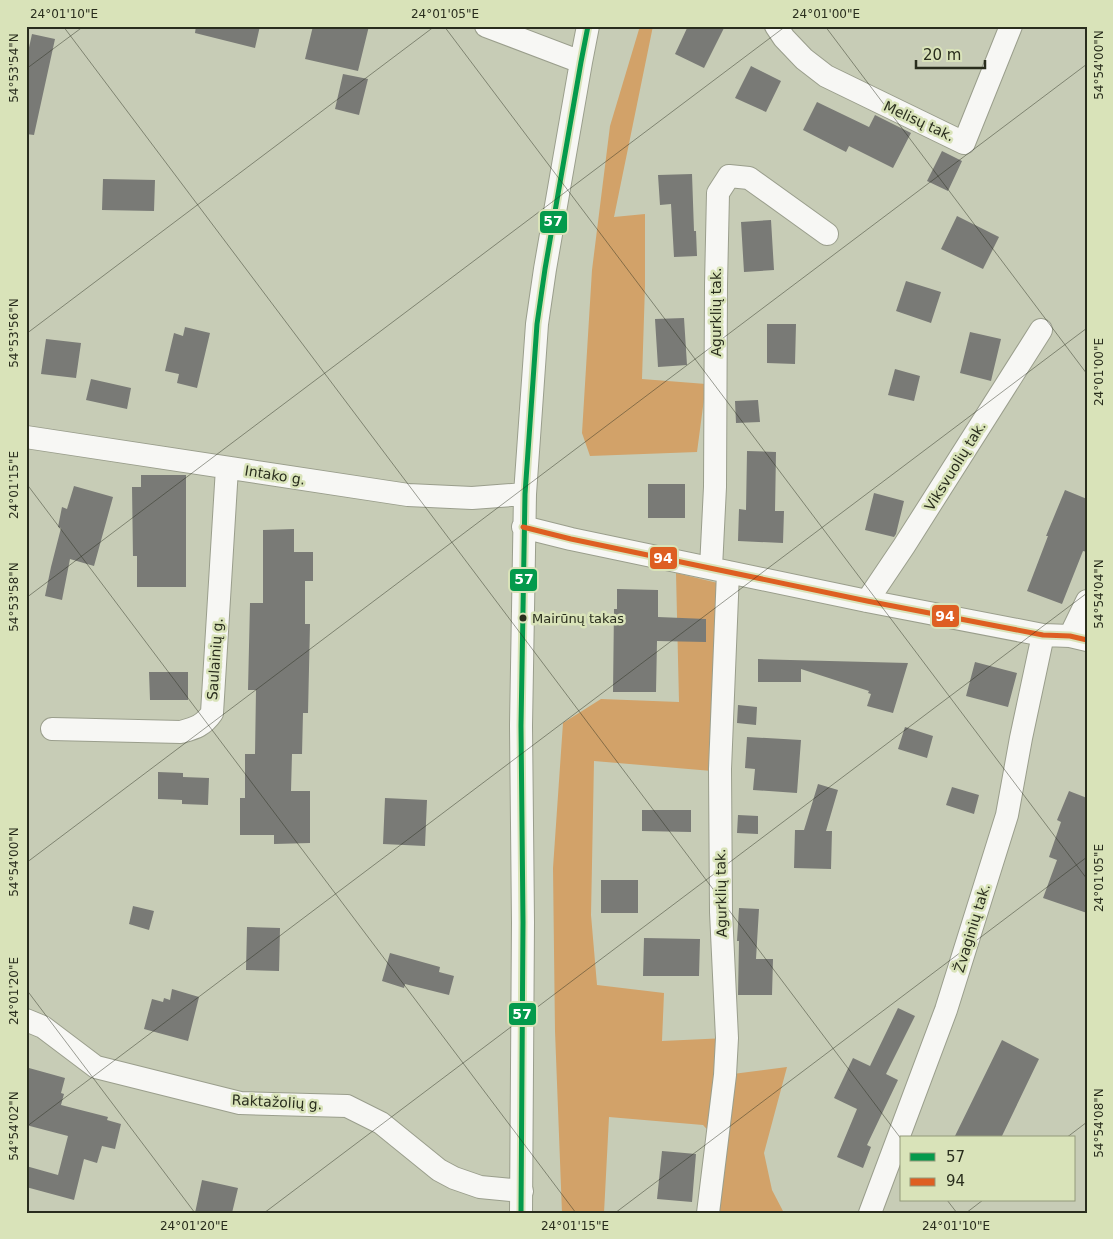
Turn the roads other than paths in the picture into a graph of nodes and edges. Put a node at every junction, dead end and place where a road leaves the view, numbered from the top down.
1 (486, 26) edge
2 (588, 26) edge
3 (776, 26) edge
4 (1011, 26) edge
5 (581, 62) junction
6 (827, 234) dead end
7 (1041, 330) dead end
8 (26, 437) edge
9 (227, 468) junction
10 (525, 494) junction
11 (523, 527) junction
12 (720, 570) junction
13 (867, 601) junction
14 (1087, 601) edge
15 (1043, 635) junction
16 (1078, 638) edge
17 (52, 729) dead end
18 (26, 1020) edge
19 (522, 1202) edge
20 (708, 1213) edge
21 (870, 1213) edge

1 - 5 street
2 - 5 street
3 - 4 street, Melisų tak.
5 - 10 street
6 - 12 street, Agurklių tak.
7 - 13 street, Viksvuolių tak.
8 - 9 street, Intako g.
9 - 10 street, Intako g.
9 - 17 street, Saulainių g.
10 - 11 street
11 - 12 street
11 - 19 street
12 - 13 street
12 - 20 street, Agurklių tak.
13 - 15 street
14 - 16 street
15 - 16 street
15 - 21 street, Žvaginių tak.
18 - 19 street, Raktažolių g.

